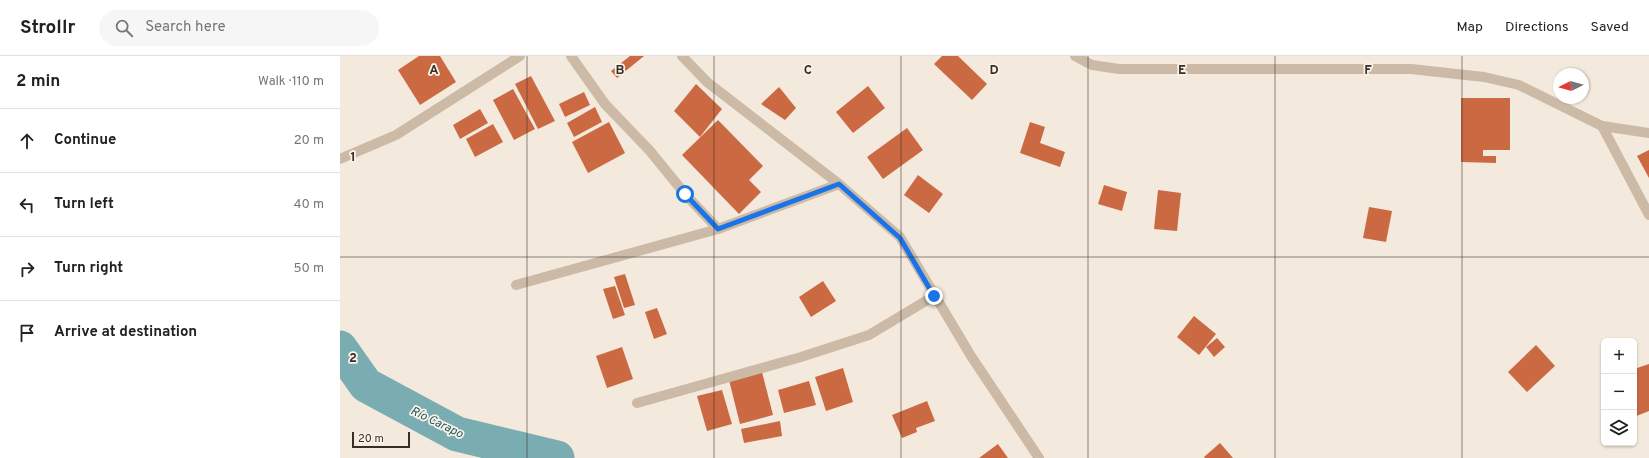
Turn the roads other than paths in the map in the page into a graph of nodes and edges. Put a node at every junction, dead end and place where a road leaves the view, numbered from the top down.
1 (520, 56) edge
2 (570, 56) edge
3 (682, 56) edge
4 (1075, 56) edge
5 (1602, 126) junction
6 (1649, 133) edge
7 (343, 158) edge
8 (839, 184) junction
9 (1649, 215) edge
10 (718, 229) junction
11 (516, 285) dead end
12 (934, 296) junction
13 (638, 403) dead end
14 (1039, 458) edge

1 - 7 street
2 - 10 street
3 - 8 street
4 - 5 street
5 - 6 street
5 - 9 street
8 - 10 street
8 - 12 street
10 - 11 street
12 - 13 street
12 - 14 street

